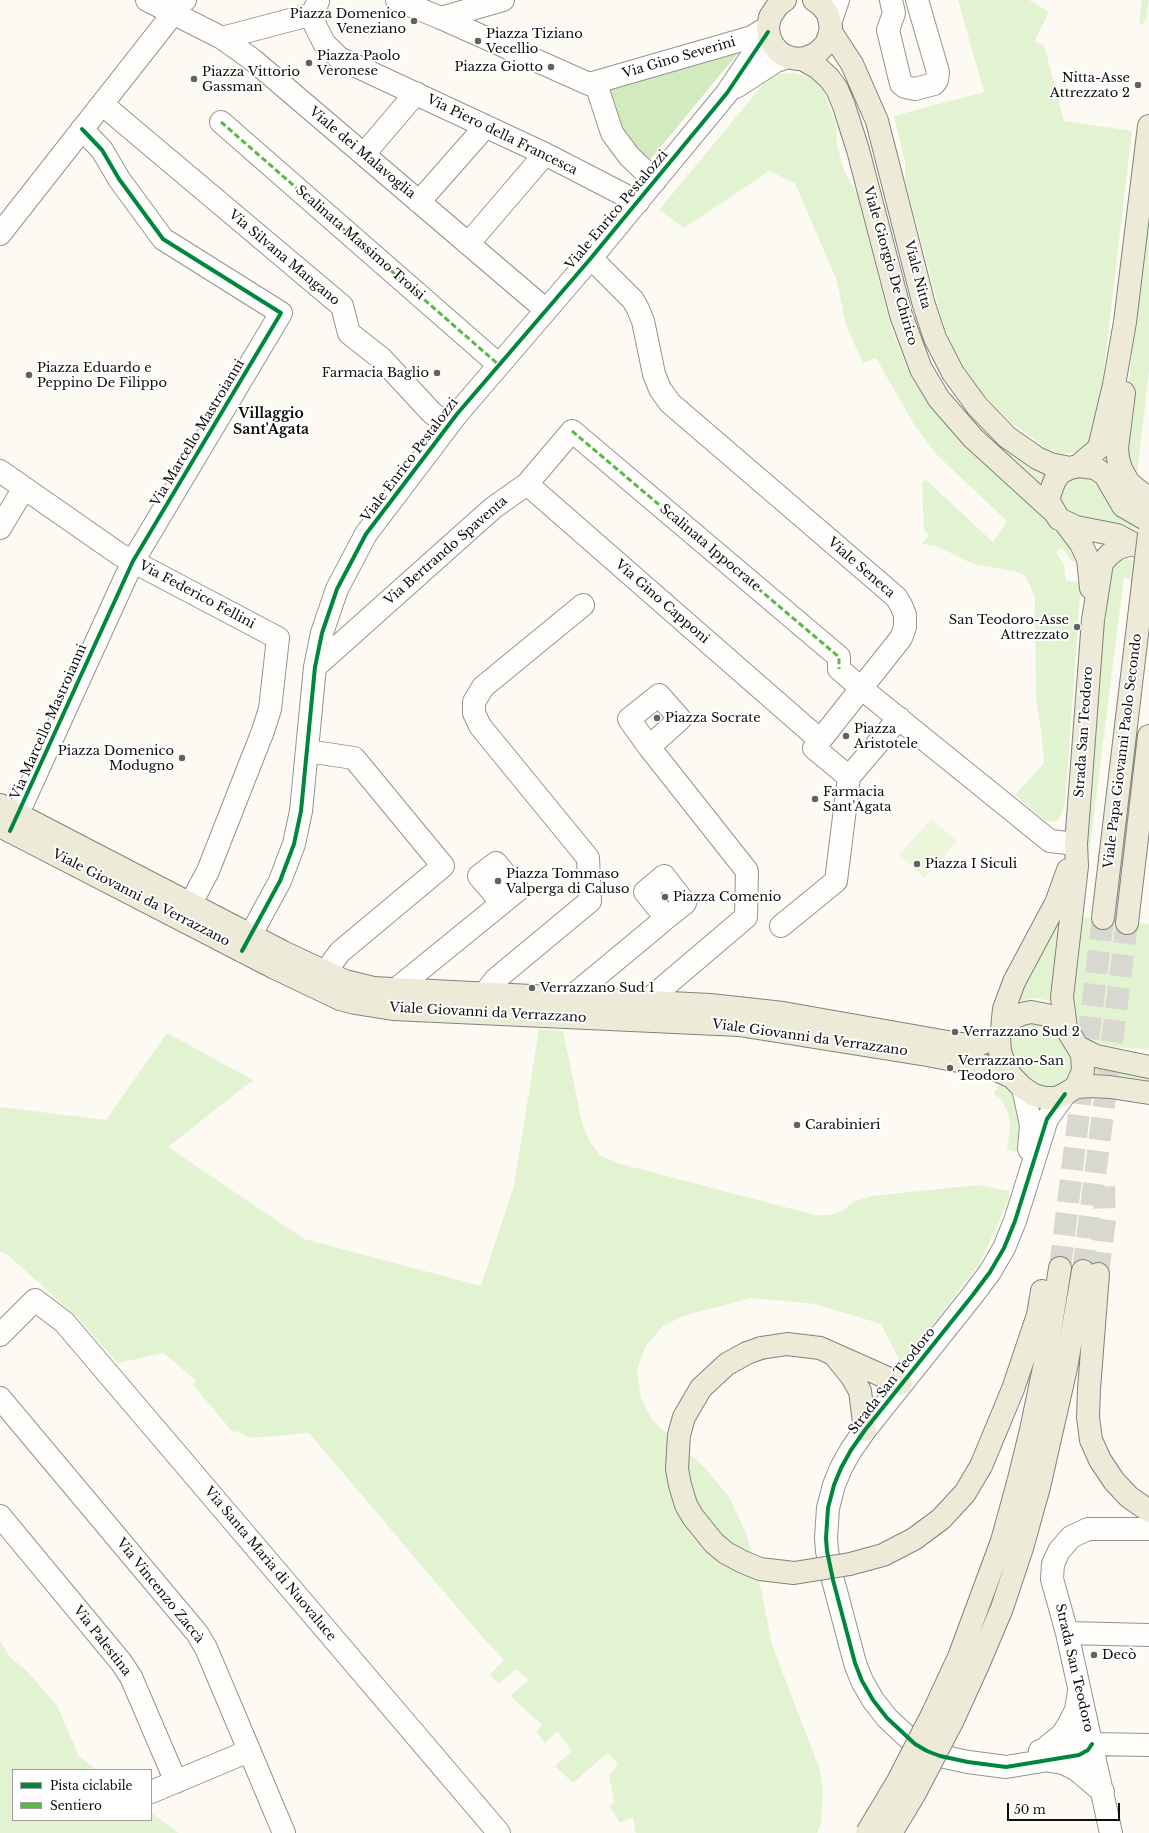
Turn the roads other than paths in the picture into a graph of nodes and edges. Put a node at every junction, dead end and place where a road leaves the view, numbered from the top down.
1 (147, 0) edge
2 (397, 0) edge
3 (785, 0) edge
4 (814, 0) edge
5 (838, 0) edge
6 (891, 0) edge
7 (917, 0) edge
8 (493, 3) edge
9 (179, 7) edge
10 (316, 7) edge
11 (441, 18) junction
12 (768, 19) edge
13 (830, 28) junction
14 (222, 38) junction
15 (496, 43) junction
16 (795, 58) junction
17 (594, 89) junction
18 (416, 93) junction
19 (726, 93) junction
20 (102, 104) junction
21 (221, 122) dead end
22 (1149, 126) edge
23 (485, 127) junction
24 (82, 128) junction
25 (364, 154) junction
26 (545, 154) junction
27 (655, 181) junction
28 (420, 202) junction
29 (638, 202) junction
30 (0, 234) edge
31 (468, 244) junction
32 (591, 258) junction
33 (546, 310) junction
34 (1125, 322) junction
35 (499, 364) junction
36 (448, 426) junction
37 (572, 431) joint
38 (1074, 467) junction
39 (0, 471) edge
40 (527, 484) junction
41 (24, 488) junction
42 (1149, 499) edge
43 (1060, 518) junction
44 (1149, 521) edge
45 (0, 528) edge
46 (1144, 544) edge
47 (133, 561) junction
48 (583, 605) dead end
49 (1092, 620) junction
50 (315, 667) junction
51 (861, 688) junction
52 (899, 718) junction
53 (1149, 736) edge
54 (820, 740) junction
55 (307, 751) junction
56 (654, 753) dead end
57 (849, 777) junction
58 (7, 819) edge
59 (1076, 844) junction
60 (191, 903) junction
61 (498, 906) dead end
62 (1103, 918) tunnel mouth
63 (662, 922) dead end
64 (1127, 923) tunnel mouth
65 (781, 926) dead end
66 (247, 943) junction
67 (325, 972) junction
68 (342, 990) junction
69 (395, 990) junction
70 (483, 995) junction
71 (570, 998) junction
72 (646, 1002) junction
73 (1066, 1028) junction
74 (1000, 1033) junction
75 (1078, 1047) junction
76 (1149, 1067) edge
77 (1017, 1082) junction
78 (1071, 1091) junction
79 (1149, 1093) edge
80 (1025, 1192) junction
81 (0, 1335) edge
82 (832, 1353) junction
83 (901, 1384) junction
84 (0, 1398) edge
85 (865, 1430) junction
86 (1149, 1511) edge
87 (0, 1516) edge
88 (1149, 1529) edge
89 (1067, 1633) junction
90 (1149, 1635) edge
91 (1079, 1688) junction
92 (1092, 1744) junction
93 (1149, 1745) edge
94 (249, 1751) junction
95 (1044, 1756) junction
96 (176, 1782) junction
97 (152, 1792) edge
98 (1103, 1792) junction
99 (284, 1833) edge
100 (500, 1833) edge
101 (867, 1833) edge
102 (891, 1833) edge
103 (1111, 1833) edge

1 - 9 street, Viale dei Malavoglia
2 - 11 street
3 - 12 main road
4 - 13 main road, Viale Nitta
5 - 13 street
6 - 7 street
8 - 11 street
8 - 15 street
9 - 14 street, Viale dei Malavoglia
9 - 20 street
10 - 14 street
10 - 18 street, Via Piero della Francesca
11 - 15 street
12 - 16 main road, Viale Giorgio De Chirico
12 - 17 street, Via Gino Severini
12 - 19 street
13 - 16 main road
13 - 38 main road, Viale Nitta
14 - 25 street, Viale dei Malavoglia
15 - 17 street
16 - 19 street
16 - 43 main road, Viale Giorgio De Chirico
17 - 27 street
18 - 23 street, Via Piero della Francesca
18 - 25 street
19 - 27 street, Viale Enrico Pestalozzi
20 - 24 street
20 - 36 street, Via Silvana Mangano
21 - 35 street, Scalinata Massimo Troisi
22 - 34 main road
23 - 26 street, Via Piero della Francesca
23 - 28 street
24 - 30 street
24 - 47 street, Via Marcello Mastroianni
25 - 28 street, Viale dei Malavoglia
26 - 29 street, Via Piero della Francesca
26 - 31 street
27 - 29 street, Viale Enrico Pestalozzi
28 - 31 street, Viale dei Malavoglia
29 - 32 street, Viale Enrico Pestalozzi
31 - 33 street, Viale dei Malavoglia
32 - 33 street, Viale Enrico Pestalozzi
32 - 51 street, Viale Seneca
33 - 35 street, Viale Enrico Pestalozzi
34 - 38 main road
34 - 42 main road
35 - 36 street, Viale Enrico Pestalozzi
36 - 50 street, Viale Enrico Pestalozzi
37 - 40 street, Via Bertrando Spaventa
37 - 51 street, Scalinata Ippocrate
38 - 43 main road
38 - 44 main road, Viale Nitta
39 - 41 street, Via Federico Fellini
40 - 50 street, Via Bertrando Spaventa
40 - 54 street, Via Gino Capponi
41 - 45 street
41 - 47 street, Via Federico Fellini
43 - 46 main road
43 - 49 main road
46 - 49 main road
46 - 62 main road, Viale Papa Giovanni Paolo Secondo, bridge
47 - 58 street, Via Marcello Mastroianni
47 - 60 street, Via Federico Fellini
48 - 70 street
49 - 59 main road, Strada San Teodoro
50 - 55 street, Viale Enrico Pestalozzi
51 - 52 street
51 - 54 street, Viale Seneca
52 - 57 street
52 - 59 street
53 - 64 main road, Viale Papa Giovanni Paolo Secondo
54 - 57 street
55 - 66 street, Viale Enrico Pestalozzi
55 - 67 street
56 - 72 street
57 - 65 street
58 - 60 main road, Viale Giovanni da Verrazzano
58 - 66 main road, Viale Giovanni da Verrazzano
59 - 73 main road, Strada San Teodoro
59 - 74 main road, Strada San Teodoro
60 - 66 main road, Viale Giovanni da Verrazzano
61 - 69 street
63 - 71 street
66 - 67 main road, Viale Giovanni da Verrazzano
66 - 68 main road, Viale Giovanni da Verrazzano
67 - 68 main road, Viale Giovanni da Verrazzano
68 - 69 main road, Viale Giovanni da Verrazzano
68 - 77 main road, Viale Giovanni da Verrazzano
69 - 70 main road, Viale Giovanni da Verrazzano
70 - 71 main road, Viale Giovanni da Verrazzano
71 - 72 main road, Viale Giovanni da Verrazzano
72 - 74 main road, Viale Giovanni da Verrazzano
73 - 74 main road
73 - 75 main road
74 - 77 main road
75 - 76 main road
75 - 78 main road
77 - 78 main road
77 - 80 street, Strada San Teodoro
78 - 79 main road
78 - 80 street, Strada San Teodoro
80 - 83 street, Strada San Teodoro
81 - 100 street, Via Santa Maria di Nuovaluce
82 - 83 main road
82 - 85 main road
82 - 101 main road, bridge
83 - 85 street, Strada San Teodoro
84 - 94 street, Via Vincenzo Zaccà
85 - 95 street, Strada San Teodoro
86 - 102 main road, bridge
87 - 96 street, Via Palestina
88 - 89 street, Strada San Teodoro
89 - 90 street
89 - 91 street, Strada San Teodoro
91 - 92 street, Strada San Teodoro
91 - 95 street
92 - 93 street
92 - 95 street
92 - 98 street, Strada San Teodoro
94 - 96 street
94 - 99 street, Via Vincenzo Zaccà
95 - 98 street
96 - 97 street
98 - 103 street, Strada San Teodoro

